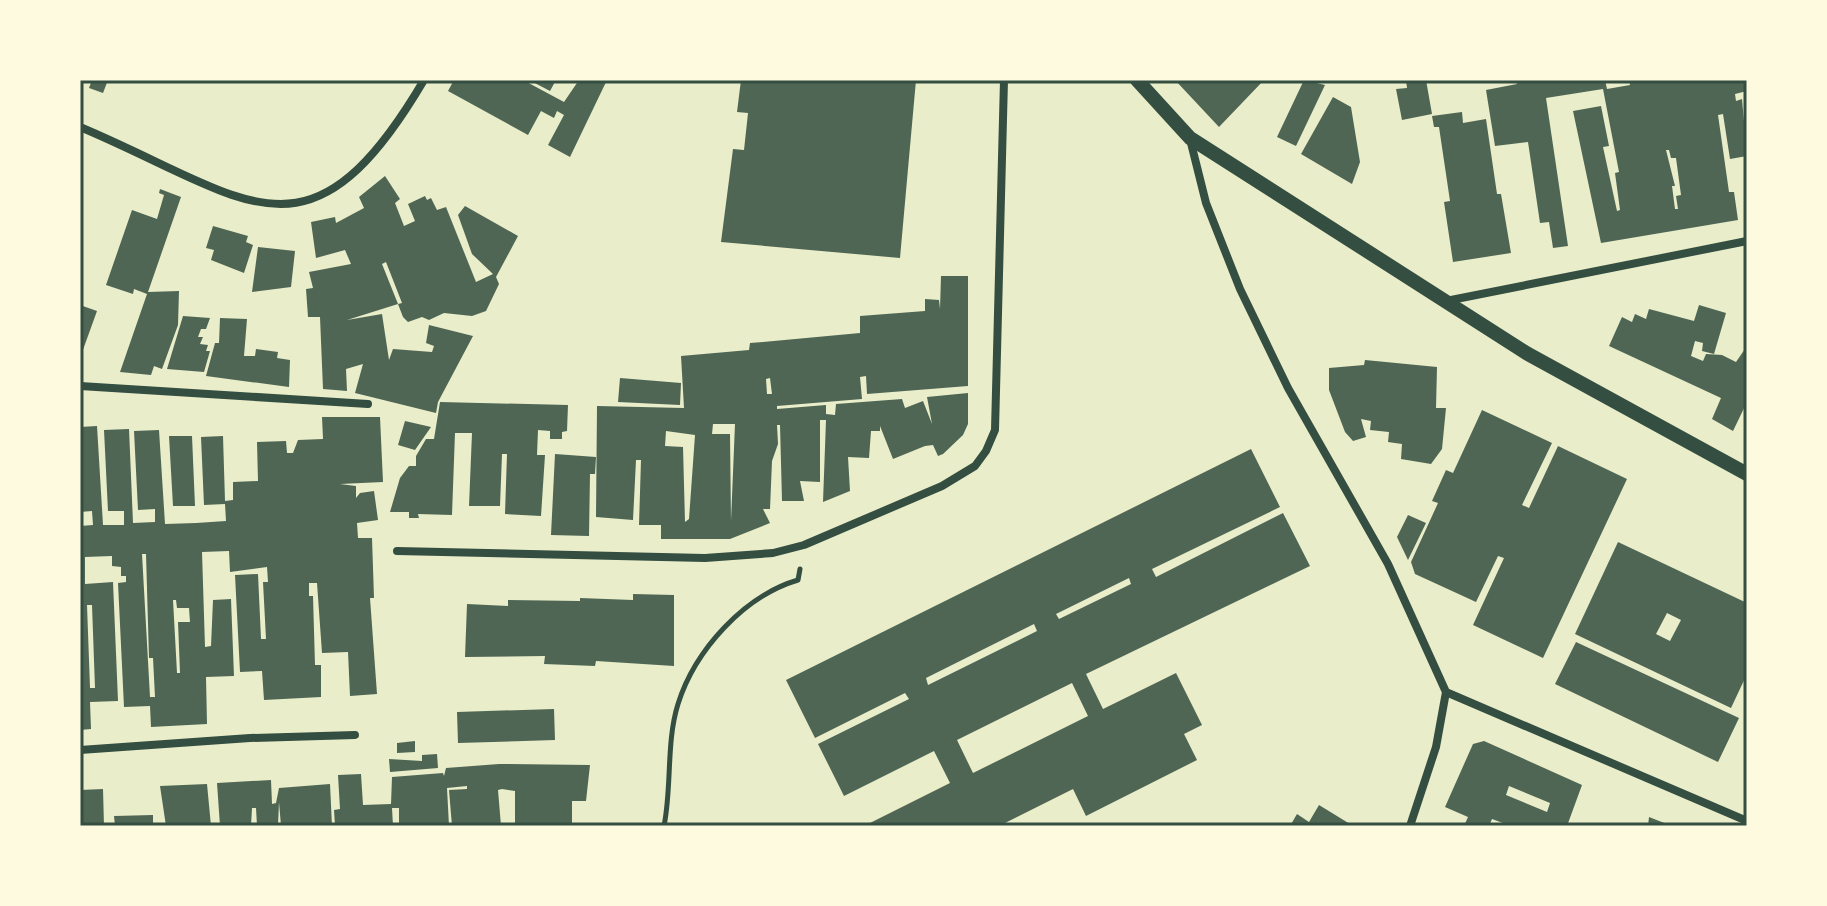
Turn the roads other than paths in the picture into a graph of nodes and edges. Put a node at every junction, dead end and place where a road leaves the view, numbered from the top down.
1 (424, 80) edge
2 (1004, 80) edge
3 (1137, 80) edge
4 (80, 127) edge
5 (1190, 138) junction
6 (1747, 241) edge
7 (1445, 301) junction
8 (80, 386) edge
9 (368, 404) dead end
10 (1747, 474) edge
11 (397, 551) dead end
12 (1446, 692) junction
13 (355, 735) dead end
14 (80, 750) edge
15 (1747, 821) edge
16 (1410, 826) edge

1 - 4 street
2 - 11 street
3 - 5 street
5 - 7 street
5 - 12 street
6 - 7 street
7 - 10 street
8 - 9 street
12 - 15 street
12 - 16 street
13 - 14 street

